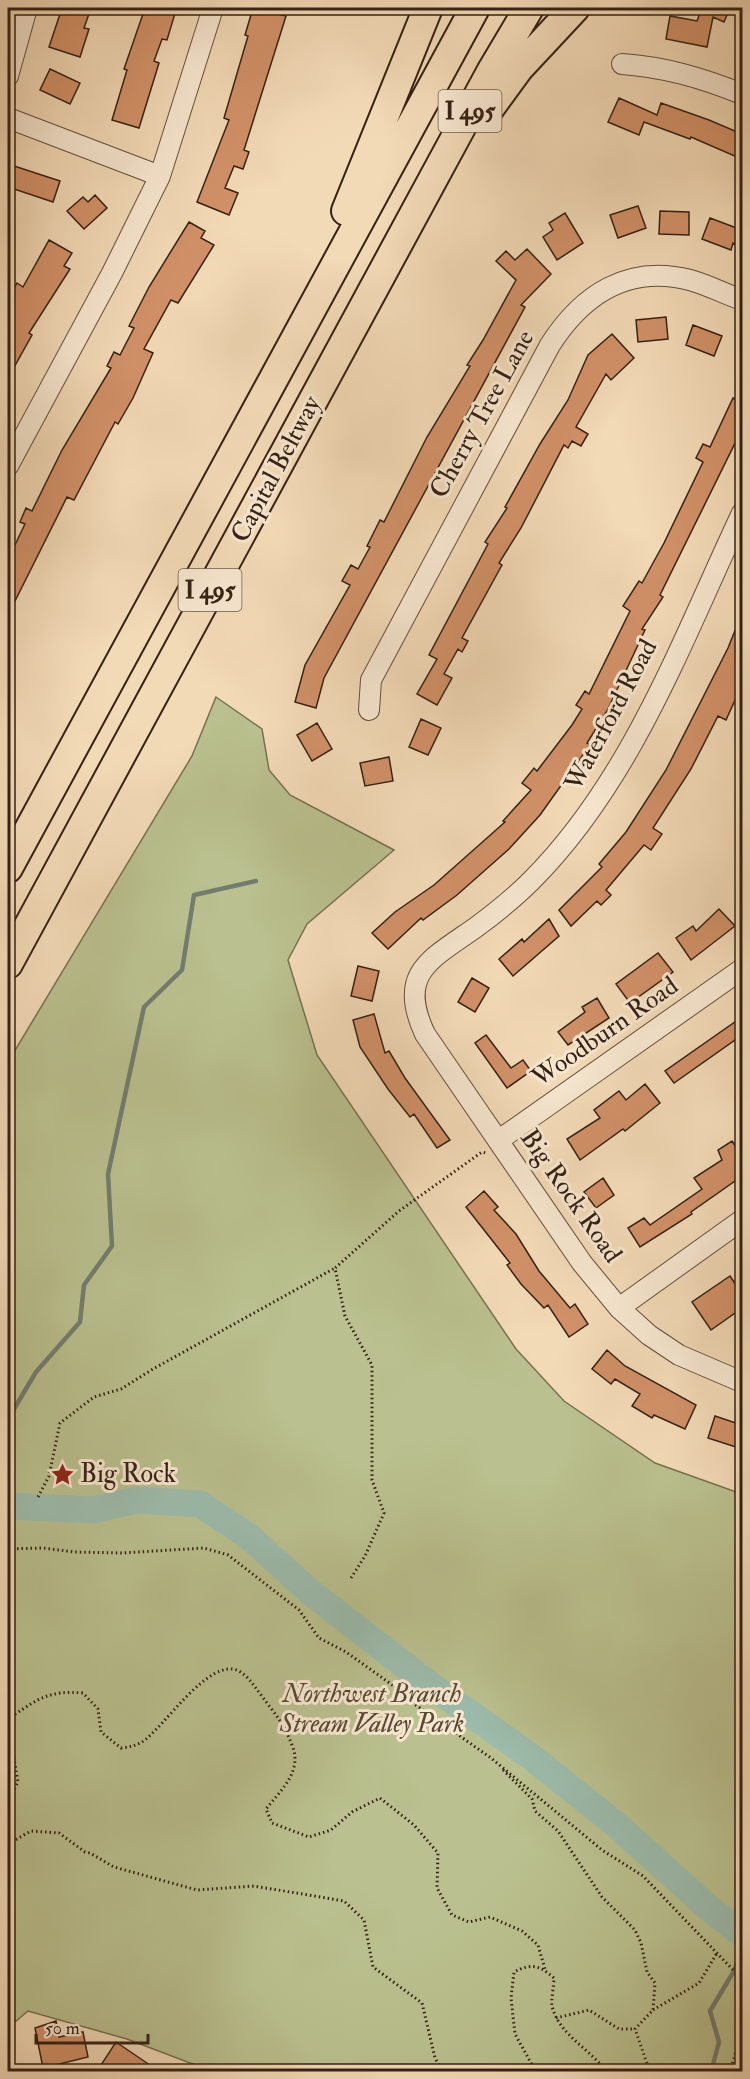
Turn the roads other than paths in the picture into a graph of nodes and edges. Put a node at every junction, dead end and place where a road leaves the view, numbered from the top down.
1 (27, 8) edge
2 (213, 8) edge
3 (428, 8) edge
4 (475, 8) edge
5 (529, 8) edge
6 (575, 8) edge
7 (622, 64) dead end
8 (8, 76) edge
9 (741, 89) edge
10 (8, 118) edge
11 (160, 176) junction
12 (413, 215) junction
13 (742, 300) edge
14 (299, 330) junction
15 (8, 466) edge
16 (742, 513) edge
17 (369, 710) dead end
18 (8, 868) edge
19 (8, 964) edge
20 (742, 969) edge
21 (414, 989) joint
22 (502, 1144) junction
23 (742, 1220) edge
24 (619, 1308) junction
25 (742, 1382) edge

1 - 8 street
2 - 11 street
3 - 14 highway
4 - 14 highway, Capital Beltway / I 495
5 - 12 highway, Capital Beltway / I 495
6 - 12 highway
7 - 9 street
10 - 11 street
11 - 15 street
12 - 19 highway, Capital Beltway / I 495
13 - 17 street, Cherry Tree Lane
14 - 18 highway, Capital Beltway / I 495
16 - 21 street, Waterford Road
20 - 22 street, Woodburn Road
21 - 22 street, Big Rock Road
22 - 24 street, Big Rock Road
23 - 24 street
24 - 25 street, Big Rock Road

